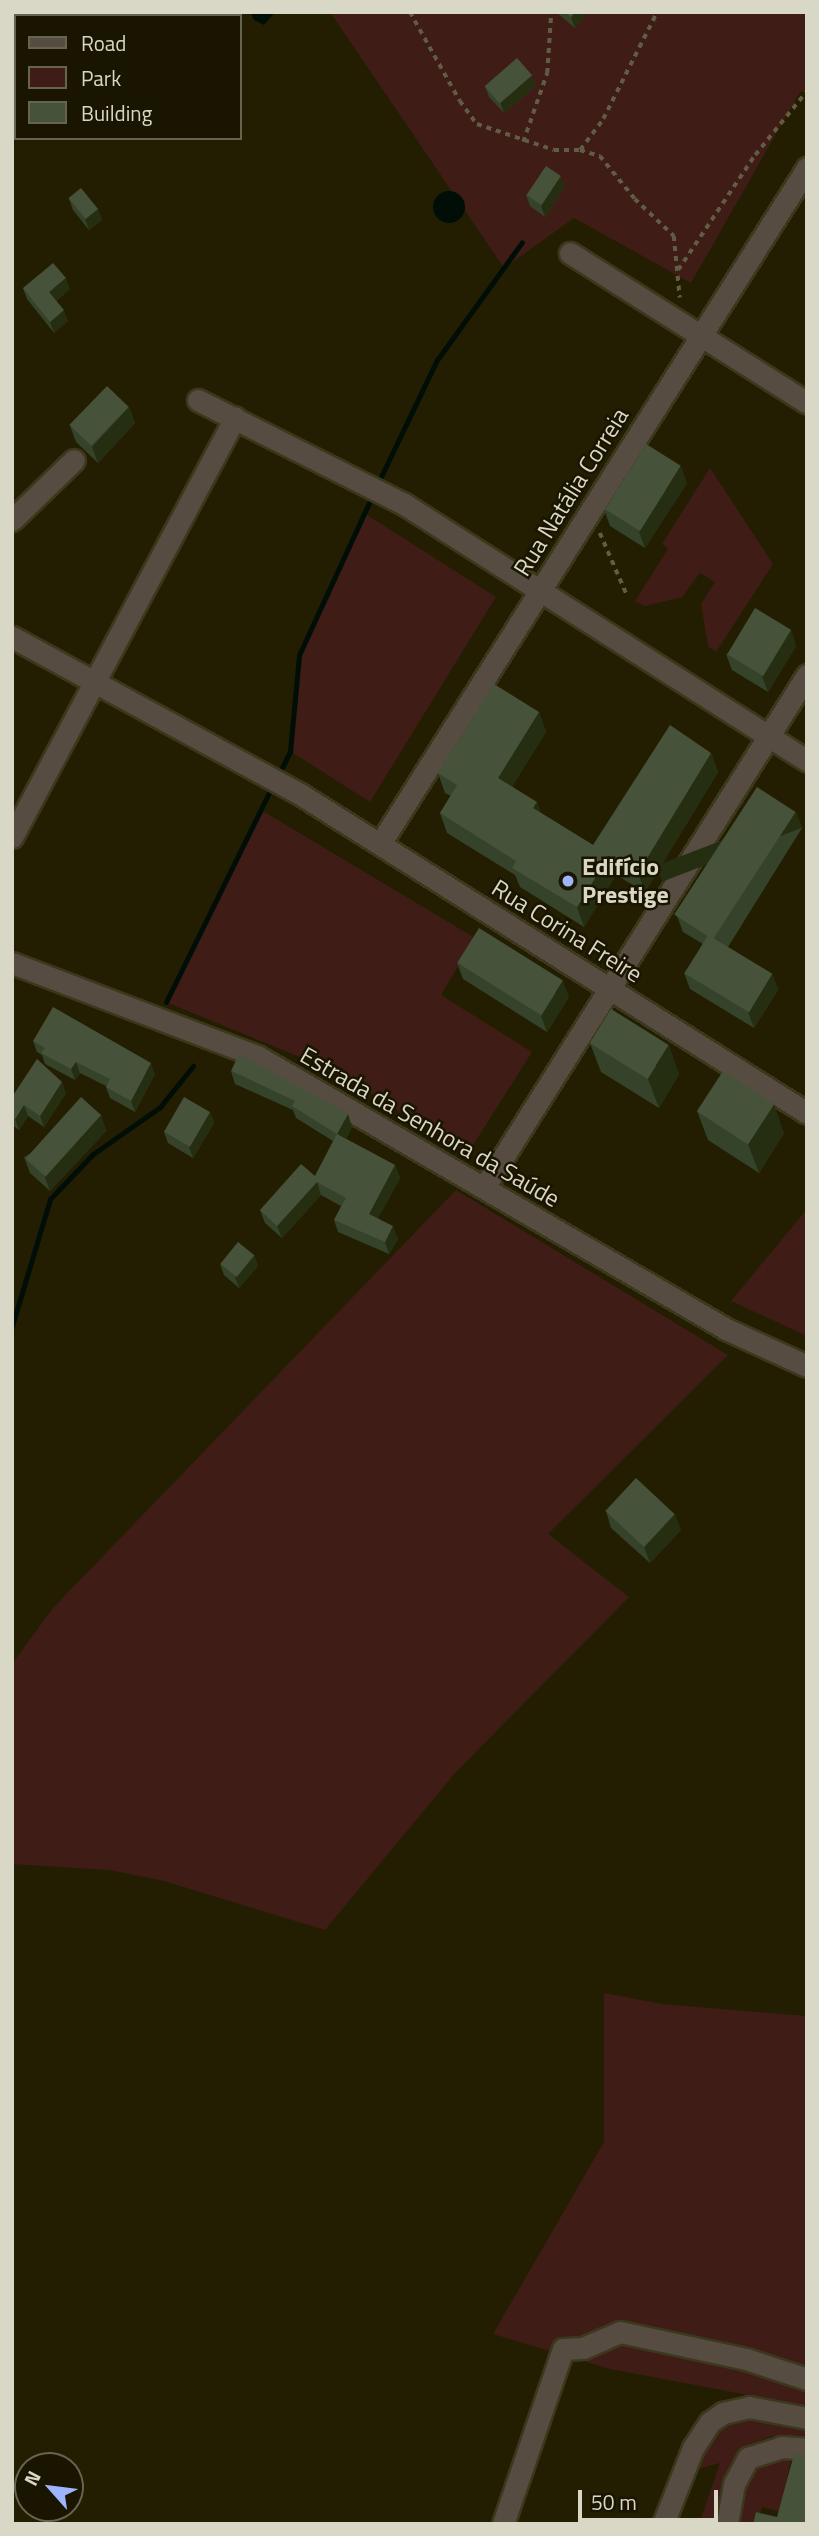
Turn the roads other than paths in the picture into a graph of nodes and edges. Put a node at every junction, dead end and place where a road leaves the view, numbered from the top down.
1 (807, 168) edge
2 (570, 253) dead end
3 (700, 336) junction
4 (198, 400) dead end
5 (807, 403) edge
6 (235, 418) junction
7 (74, 460) dead end
8 (12, 520) edge
9 (540, 590) junction
10 (12, 637) edge
11 (807, 675) edge
12 (95, 681) junction
13 (768, 737) junction
14 (807, 761) edge
15 (12, 836) edge
16 (380, 844) junction
17 (12, 963) edge
18 (609, 989) junction
19 (807, 1113) edge
20 (485, 1186) junction
21 (807, 1366) edge
22 (807, 2379) edge
23 (807, 2418) edge
24 (807, 2449) edge
25 (503, 2524) edge
26 (663, 2524) edge
27 (727, 2524) edge

1 - 3 street, Rua Natália Correia
2 - 3 street
3 - 5 street
3 - 9 street, Rua Natália Correia
4 - 6 street
6 - 9 street
6 - 12 street
7 - 8 street
9 - 13 street
9 - 16 street, Rua Natália Correia
10 - 12 street, Rua Corina Freire
11 - 13 street
12 - 15 street
12 - 16 street, Rua Corina Freire
13 - 14 street
13 - 18 street
16 - 18 street, Rua Corina Freire
17 - 20 street, Estrada da Senhora da Saúde
18 - 19 street, Rua Corina Freire
18 - 20 street
20 - 21 street, Estrada da Senhora da Saúde
22 - 25 street
23 - 26 street
24 - 27 street

